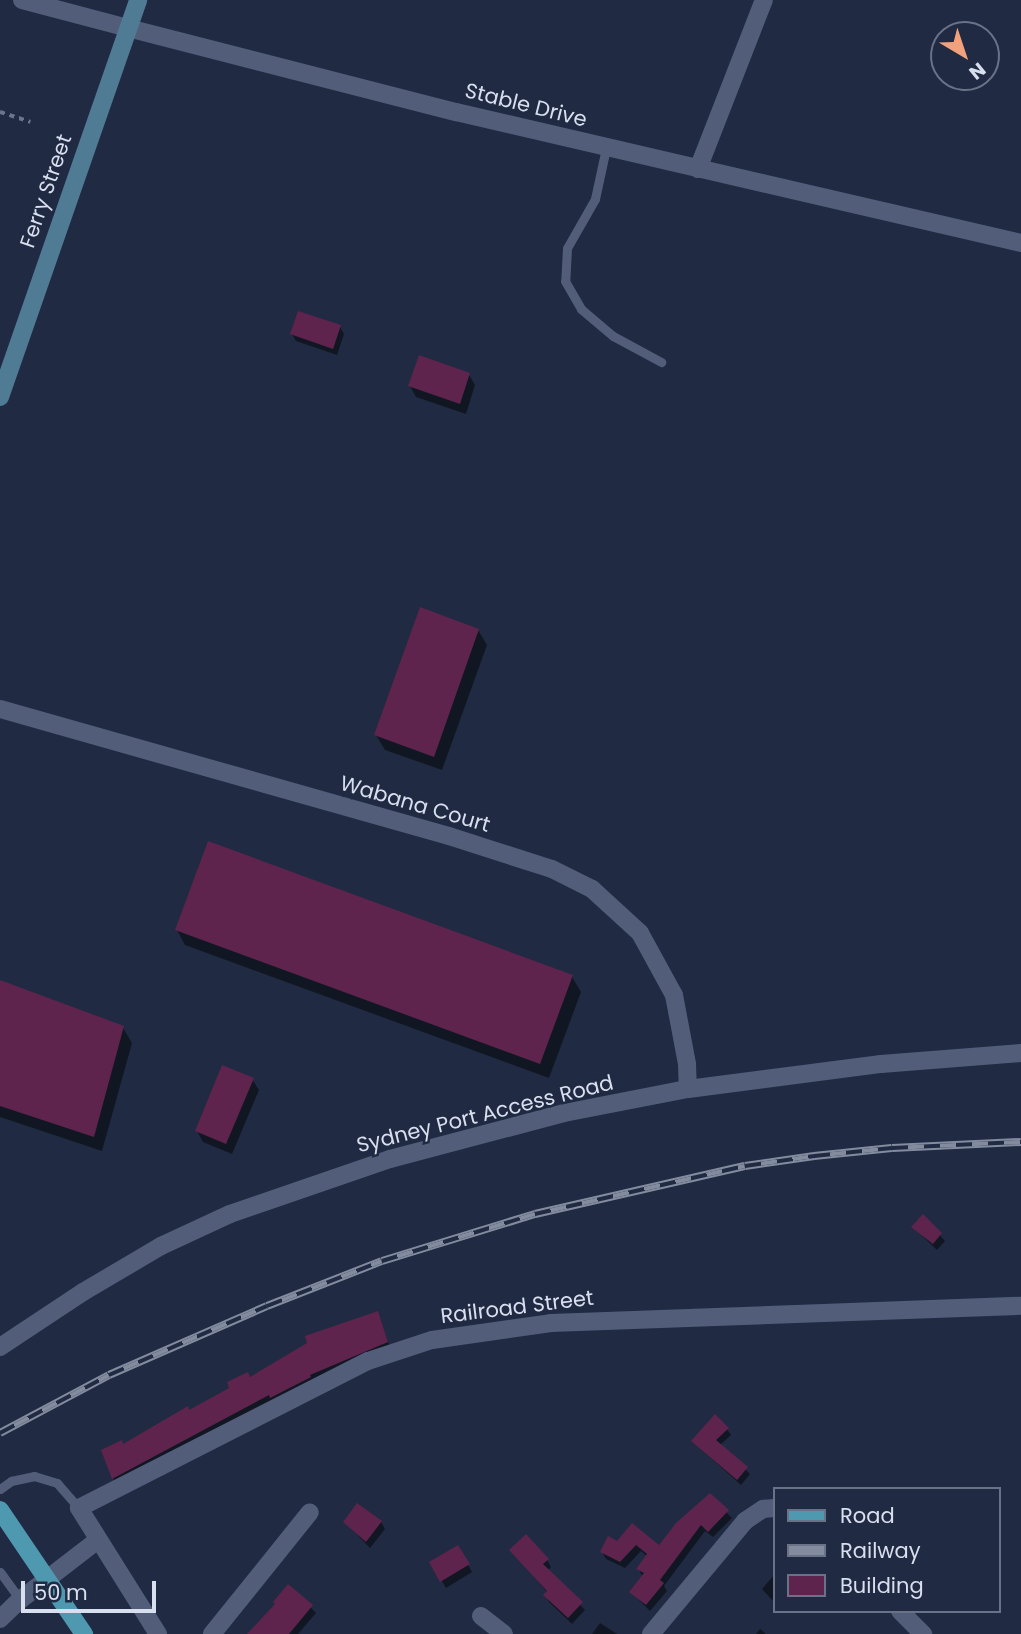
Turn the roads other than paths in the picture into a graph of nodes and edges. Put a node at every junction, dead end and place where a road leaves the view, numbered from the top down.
1 (22, 0) edge
2 (138, 0) edge
3 (764, 0) edge
4 (128, 28) junction
5 (606, 148) junction
6 (698, 169) junction
7 (1021, 243) edge
8 (661, 362) dead end
9 (0, 397) edge
10 (0, 709) edge
11 (1021, 1053) edge
12 (688, 1089) junction
13 (1021, 1306) edge
14 (0, 1347) edge
15 (0, 1489) edge
16 (79, 1508) junction
17 (771, 1508) edge
18 (0, 1510) edge
19 (310, 1512) dead end
20 (98, 1540) junction
21 (0, 1572) edge
22 (20, 1600) junction
23 (902, 1613) edge
24 (481, 1616) dead end
25 (0, 1619) edge
26 (0, 1627) edge
27 (5, 1634) edge
28 (84, 1634) edge
29 (158, 1634) edge
30 (212, 1634) edge
31 (505, 1634) edge
32 (651, 1634) edge
33 (923, 1634) edge

1 - 4 street, Stable Drive
2 - 4 main road, Ferry Street
3 - 6 street
4 - 5 street, Stable Drive
4 - 9 main road, Ferry Street
5 - 6 street, Stable Drive
5 - 8 lane
6 - 7 street, Stable Drive
10 - 12 street, Wabana Court
11 - 12 street, Sydney Port Access Road
12 - 14 street, Sydney Port Access Road
13 - 16 street, Railroad Street
15 - 16 lane
16 - 20 street
17 - 32 street
18 - 28 main road
19 - 30 street
20 - 22 street
20 - 29 street
21 - 22 lane
22 - 25 street
23 - 33 street
24 - 31 street
26 - 27 street

